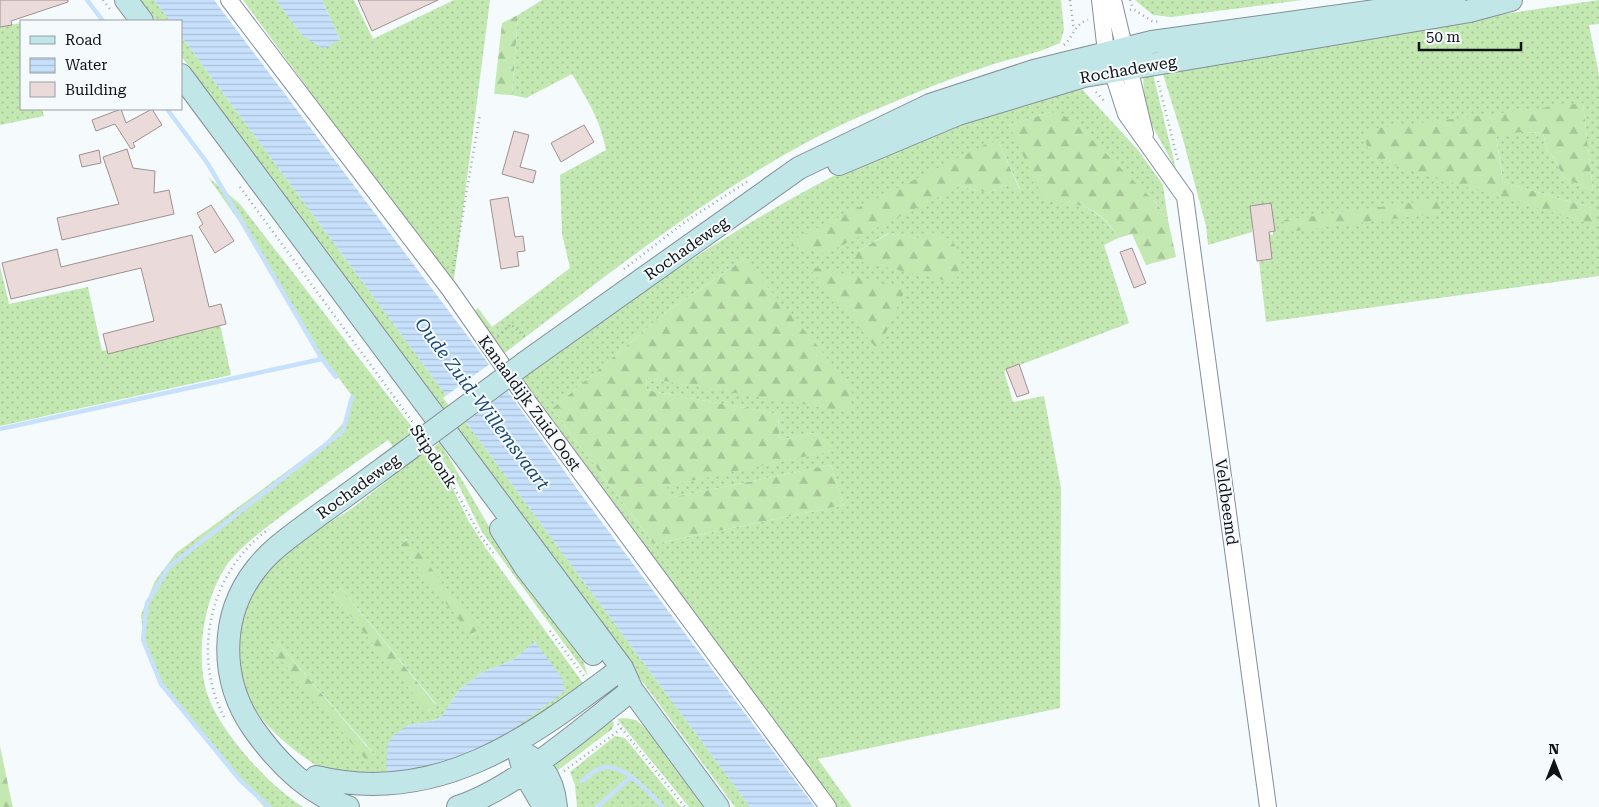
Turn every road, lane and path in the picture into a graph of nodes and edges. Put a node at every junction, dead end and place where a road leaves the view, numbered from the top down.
1 (126, 0) edge
2 (230, 0) edge
3 (1070, 0) edge
4 (1100, 0) edge
5 (1113, 0) edge
6 (1130, 0) edge
7 (1454, 0) edge
8 (1510, 0) edge
9 (1133, 9) dead end
10 (141, 20) edge
11 (1074, 30) dead end
12 (1153, 42) junction
13 (1117, 59) junction
14 (182, 76) edge
15 (480, 114) dead end
16 (1179, 162) dead end
17 (240, 186) dead end
18 (450, 290) junction
19 (511, 324) dead end
20 (527, 351) junction
21 (415, 425) dead end
22 (432, 449) dead end
23 (272, 527) dead end
24 (497, 558) dead end
25 (550, 630) dead end
26 (609, 678) junction
27 (632, 690) junction
28 (607, 709) junction
29 (228, 725) dead end
30 (621, 729) junction
31 (261, 740) junction
32 (518, 749) junction
33 (531, 767) junction
34 (564, 771) dead end
35 (348, 807) edge
36 (458, 807) edge
37 (544, 807) edge
38 (556, 807) edge
39 (685, 807) edge
40 (718, 807) edge
41 (828, 807) edge
42 (1268, 807) edge

1 - 10 main road
2 - 18 street, Kanaaldijk Zuid Oost
3 - 11 path
4 - 13 street, Veldbeemd
5 - 13 street, Veldbeemd
6 - 9 path
7 - 12 main road, Rochadeweg
8 - 12 main road, Rochadeweg
12 - 13 main road, Rochadeweg
12 - 16 path
13 - 20 main road, Rochadeweg
13 - 42 street, Veldbeemd
14 - 26 main road, Stipdonk
15 - 18 path
17 - 21 path, Stipdonk
18 - 41 street, Kanaaldijk Zuid Oost
19 - 20 path
20 - 31 main road, Rochadeweg, bridge
22 - 24 path, Stipdonk
23 - 29 path
25 - 26 path
26 - 27 main road, Stipdonk
26 - 32 main road, Rochadeweg
27 - 28 main road
27 - 40 main road, Stipdonk
28 - 30 path
28 - 33 main road
30 - 34 path
30 - 39 path
31 - 32 main road, Rochadeweg
31 - 35 main road, Rochadeweg
32 - 33 main road
33 - 36 main road
33 - 37 main road
33 - 38 main road

